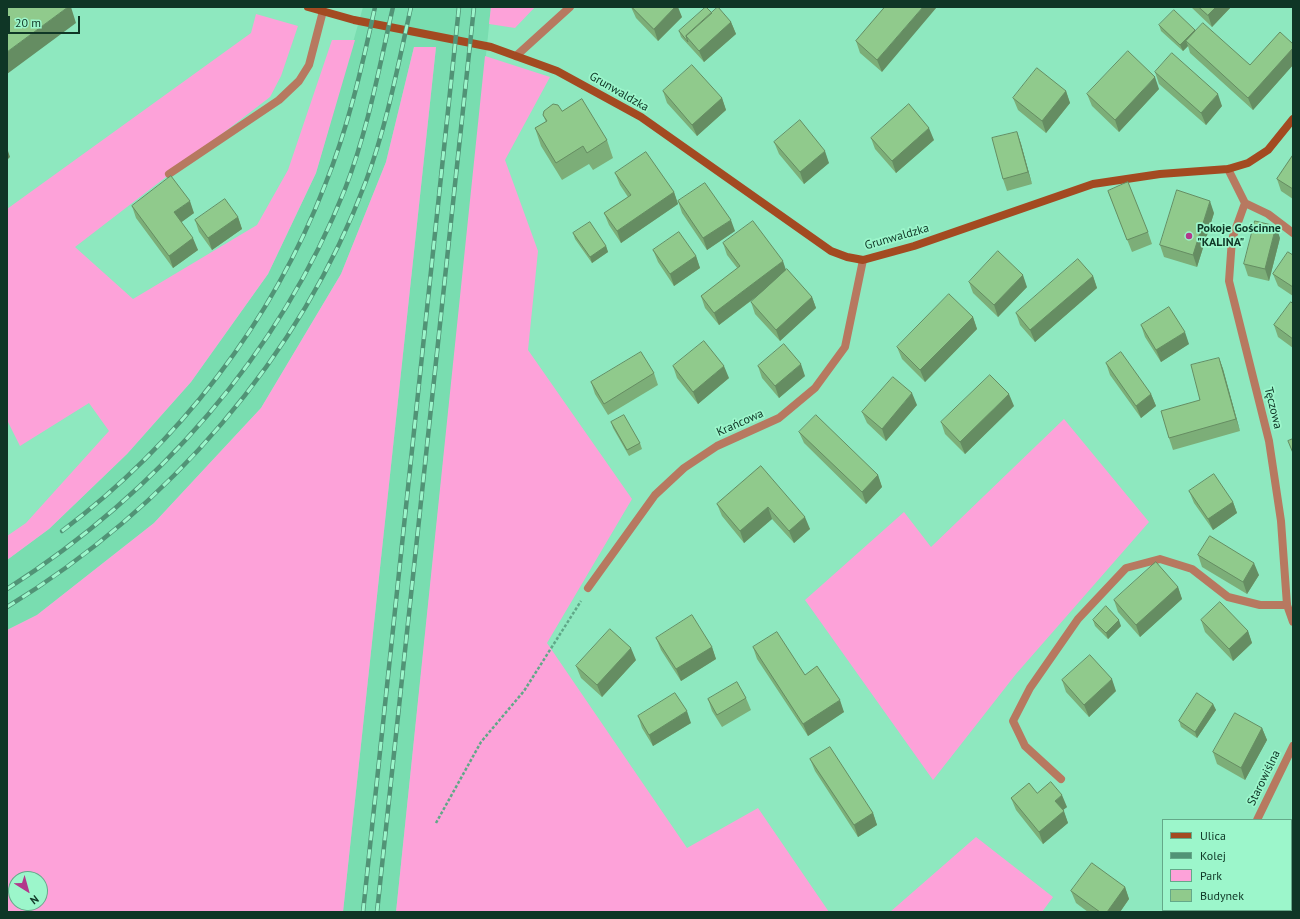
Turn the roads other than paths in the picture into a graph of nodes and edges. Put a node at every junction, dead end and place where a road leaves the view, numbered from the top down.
1 (308, 7) edge
2 (570, 7) edge
3 (323, 11) junction
4 (516, 56) junction
5 (1293, 119) edge
6 (1228, 169) junction
7 (169, 174) dead end
8 (1245, 203) junction
9 (1293, 233) edge
10 (864, 260) junction
11 (588, 588) road end
12 (1287, 604) junction
13 (1293, 622) edge
14 (1293, 746) edge
15 (1060, 779) dead end
16 (1257, 819) edge

1 - 3 street, Grunwaldzka
2 - 4 street
3 - 4 street, Grunwaldzka
3 - 7 street
4 - 10 street, Grunwaldzka
5 - 6 street, Grunwaldzka
6 - 8 street
6 - 10 street, Grunwaldzka
8 - 9 street
8 - 12 street, Tęczowa
10 - 11 street, Krańcowa
12 - 13 street, Tęczowa
12 - 15 street
14 - 16 street, Starowiślna

